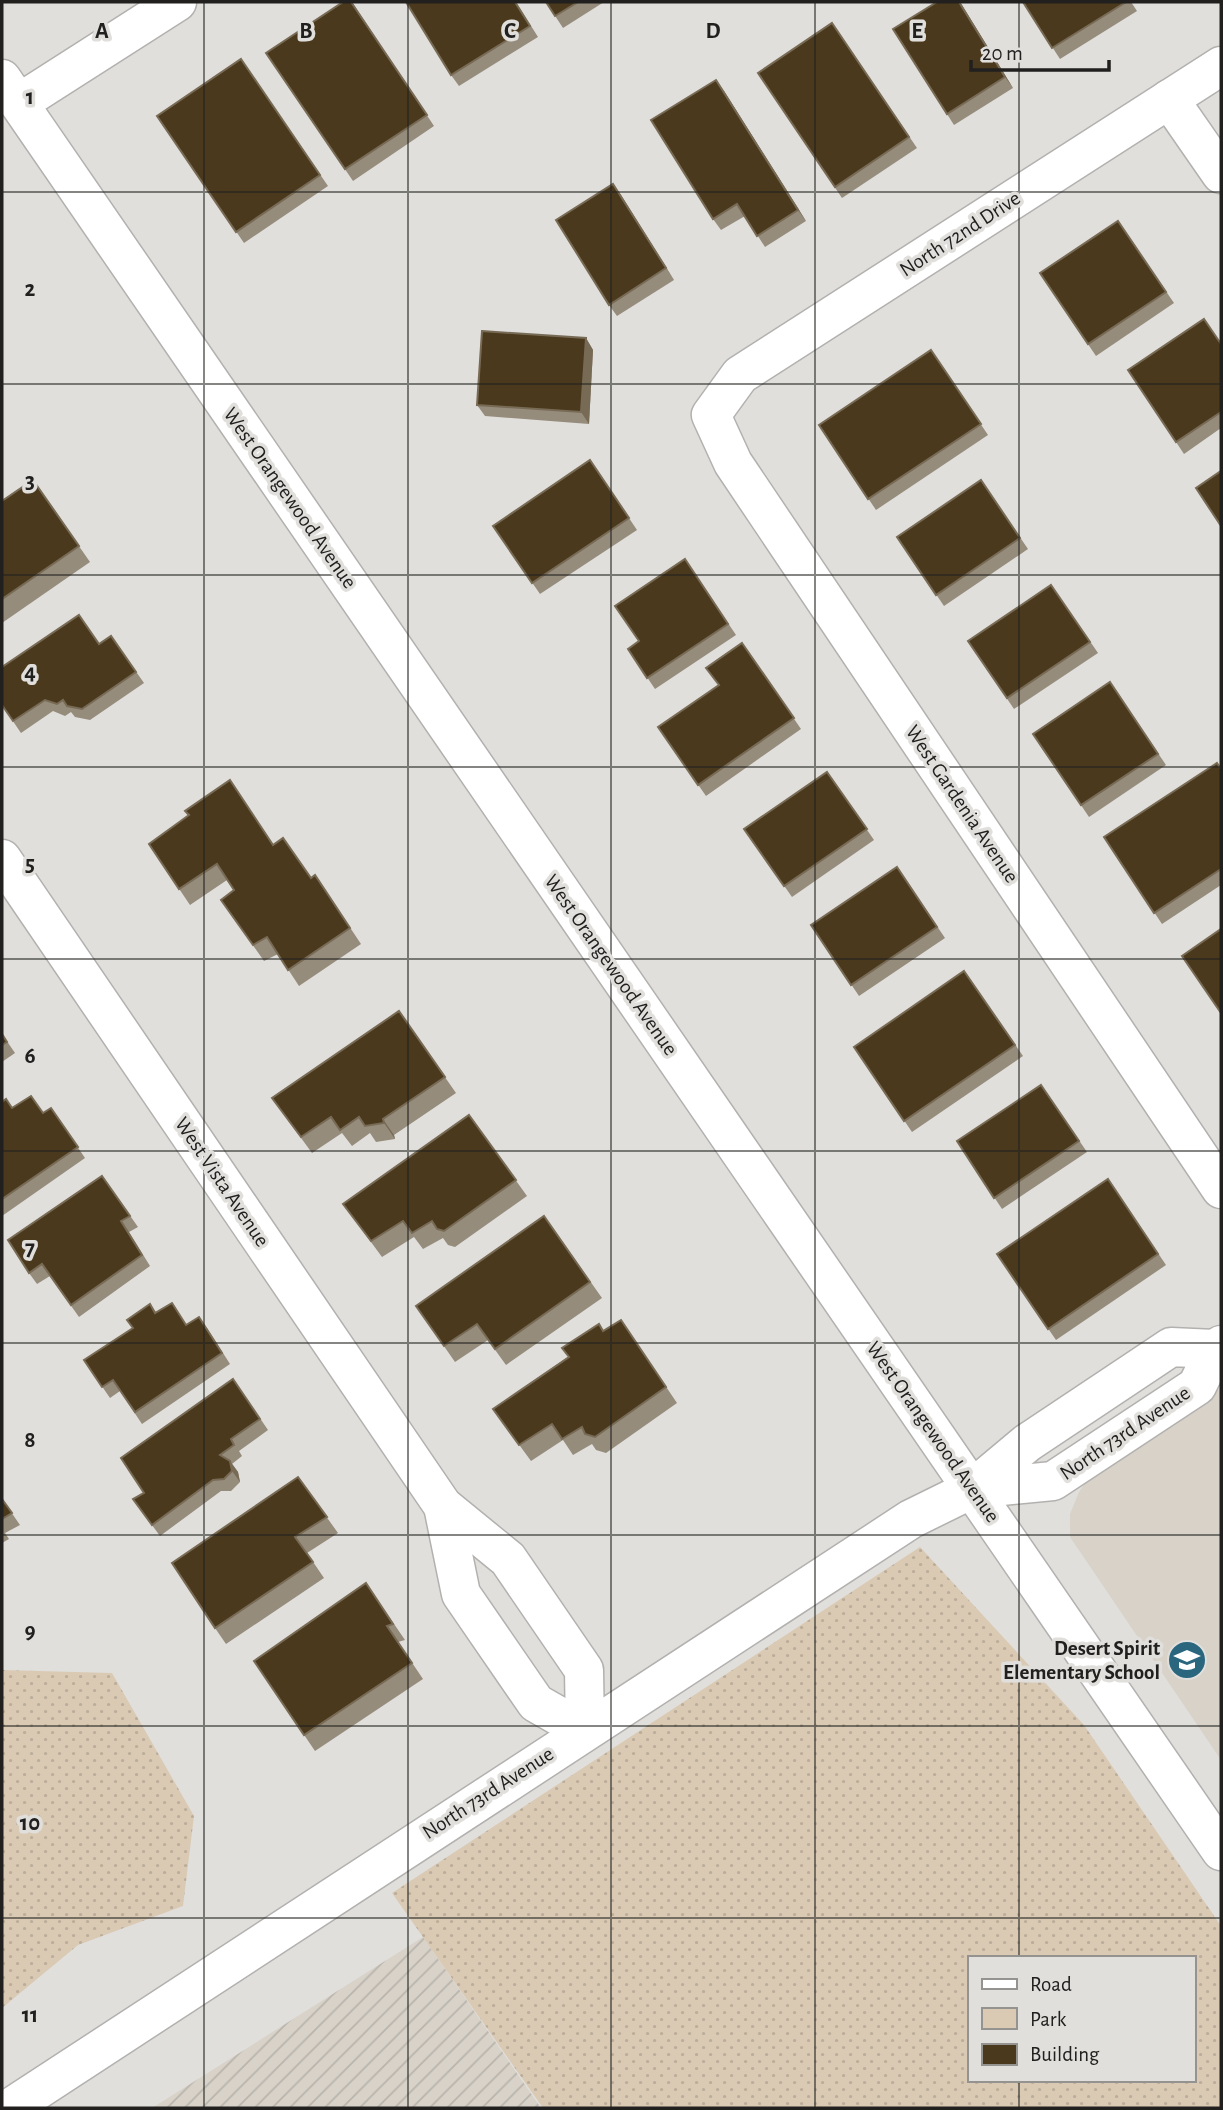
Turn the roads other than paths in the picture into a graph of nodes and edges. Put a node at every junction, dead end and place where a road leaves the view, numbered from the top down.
1 (177, 2) edge
2 (1221, 66) edge
3 (10, 91) edge
4 (1170, 99) junction
5 (1221, 174) edge
6 (711, 415) joint
7 (2, 859) edge
8 (1221, 1189) edge
9 (1218, 1347) edge
10 (972, 1489) junction
11 (443, 1506) junction
12 (585, 1731) junction
13 (1221, 1851) edge
14 (10, 2108) edge

1 - 3 street
2 - 4 street, North 72nd Drive
3 - 10 street, West Orangewood Avenue
4 - 5 street
4 - 6 street, North 72nd Drive
6 - 8 street, West Gardenia Avenue
7 - 11 street, West Vista Avenue
9 - 10 street, North 73rd Avenue
10 - 12 street, North 73rd Avenue
10 - 13 street, West Orangewood Avenue
11 - 12 street, West Vista Avenue
11 - 12 street, West Vista Avenue
12 - 14 street, North 73rd Avenue

